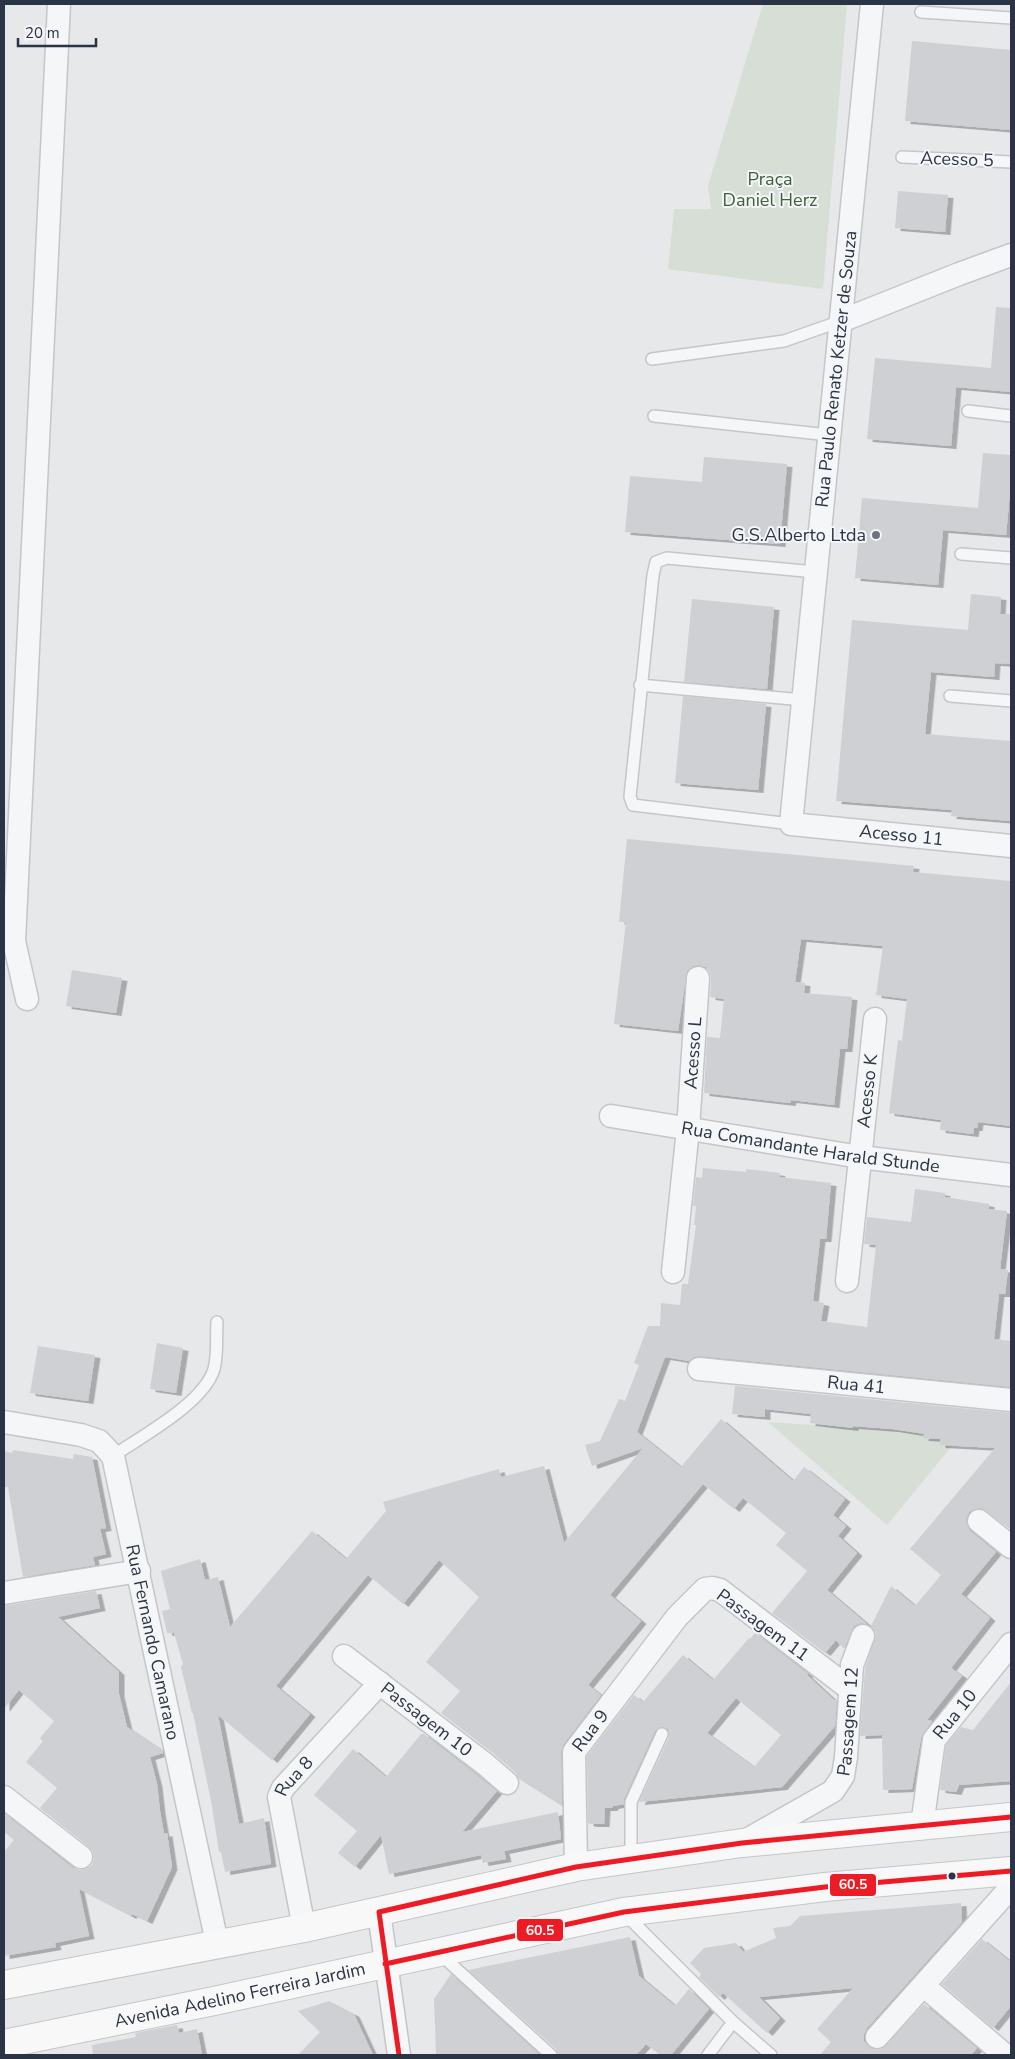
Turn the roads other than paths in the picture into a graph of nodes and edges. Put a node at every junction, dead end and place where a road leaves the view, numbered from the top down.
1 (59, 4) edge
2 (872, 4) edge
3 (921, 12) dead end
4 (1011, 18) edge
5 (902, 157) dead end
6 (1011, 162) edge
7 (1011, 255) edge
8 (841, 322) junction
9 (652, 359) dead end
10 (968, 412) dead end
11 (654, 416) dead end
12 (1011, 416) edge
13 (829, 435) junction
14 (961, 554) dead end
15 (1011, 558) edge
16 (815, 572) junction
17 (640, 685) junction
18 (950, 696) dead end
19 (803, 700) junction
20 (1011, 700) edge
21 (791, 824) junction
22 (1011, 846) edge
23 (698, 978) dead end
24 (27, 999) dead end
25 (875, 1019) dead end
26 (611, 1116) dead end
27 (688, 1129) junction
28 (860, 1157) junction
29 (1011, 1175) edge
30 (674, 1272) dead end
31 (847, 1281) dead end
32 (217, 1322) dead end
33 (699, 1369) dead end
34 (1011, 1400) edge
35 (4, 1422) edge
36 (113, 1456) junction
37 (978, 1521) dead end
38 (1011, 1548) edge
39 (139, 1571) junction
40 (4, 1593) edge
41 (677, 1617) joint
42 (863, 1636) dead end
43 (1011, 1644) edge
44 (344, 1656) dead end
45 (380, 1683) junction
46 (850, 1690) junction
47 (662, 1734) dead end
48 (507, 1783) dead end
49 (4, 1797) edge
50 (1011, 1817) edge
51 (922, 1825) junction
52 (742, 1843) junction
53 (81, 1857) dead end
54 (630, 1859) junction
55 (576, 1867) junction
56 (1011, 1871) edge
57 (1011, 1887) edge
58 (379, 1912) junction
59 (624, 1912) junction
60 (304, 1928) junction
61 (217, 1944) junction
62 (439, 1953) junction
63 (385, 1964) junction
64 (4, 1985) edge
65 (924, 1986) junction
66 (733, 2022) junction
67 (877, 2037) dead end
68 (4, 2044) edge
69 (35, 2046) edge
70 (399, 2055) edge
71 (551, 2055) edge
72 (708, 2055) edge
73 (771, 2055) edge
74 (1005, 2055) edge

1 - 24 street
2 - 8 street, Rua Paulo Renato Ketzer de Souza
3 - 4 lane
5 - 6 lane, Acesso 5
7 - 8 street
8 - 9 lane
8 - 13 street, Rua Paulo Renato Ketzer de Souza
10 - 12 lane
11 - 13 lane
13 - 16 street, Rua Paulo Renato Ketzer de Souza
14 - 15 lane
16 - 17 lane
16 - 19 street, Rua Paulo Renato Ketzer de Souza
17 - 19 lane
17 - 21 lane
18 - 20 lane
19 - 21 street, Rua Paulo Renato Ketzer de Souza
21 - 22 street, Acesso 11
23 - 27 street, Acesso L
25 - 28 street, Acesso K
26 - 27 street, Rua Comandante Harald Stunde
27 - 28 street, Rua Comandante Harald Stunde
27 - 30 street, Acesso L
28 - 29 street, Rua Comandante Harald Stunde
28 - 31 street, Acesso K
32 - 36 lane
33 - 34 street, Rua 41
35 - 36 street
36 - 39 street, Rua Fernando Camarano
37 - 38 street
39 - 40 street
39 - 61 street, Rua Fernando Camarano
41 - 46 street, Passagem 11
41 - 55 street, Rua 9
42 - 46 street, Passagem 12
43 - 51 street, Rua 10
44 - 45 street, Passagem 10
45 - 48 street, Passagem 10
45 - 60 street, Rua 8
46 - 52 street, Passagem 12
47 - 54 lane
49 - 53 street
50 - 51 main road
51 - 52 main road
52 - 54 main road
54 - 55 main road
55 - 58 main road
56 - 59 main road, Avenida Adelino Ferreira Jardim
57 - 65 street
58 - 60 main road
58 - 63 street
59 - 62 main road, Avenida Adelino Ferreira Jardim
59 - 66 lane
60 - 61 main road
61 - 64 main road
62 - 63 main road, Avenida Adelino Ferreira Jardim
62 - 71 lane
63 - 69 main road, Avenida Adelino Ferreira Jardim
63 - 70 street
65 - 67 street
65 - 74 street
66 - 72 lane
66 - 73 lane
68 - 69 main road, Avenida Adelino Ferreira Jardim

